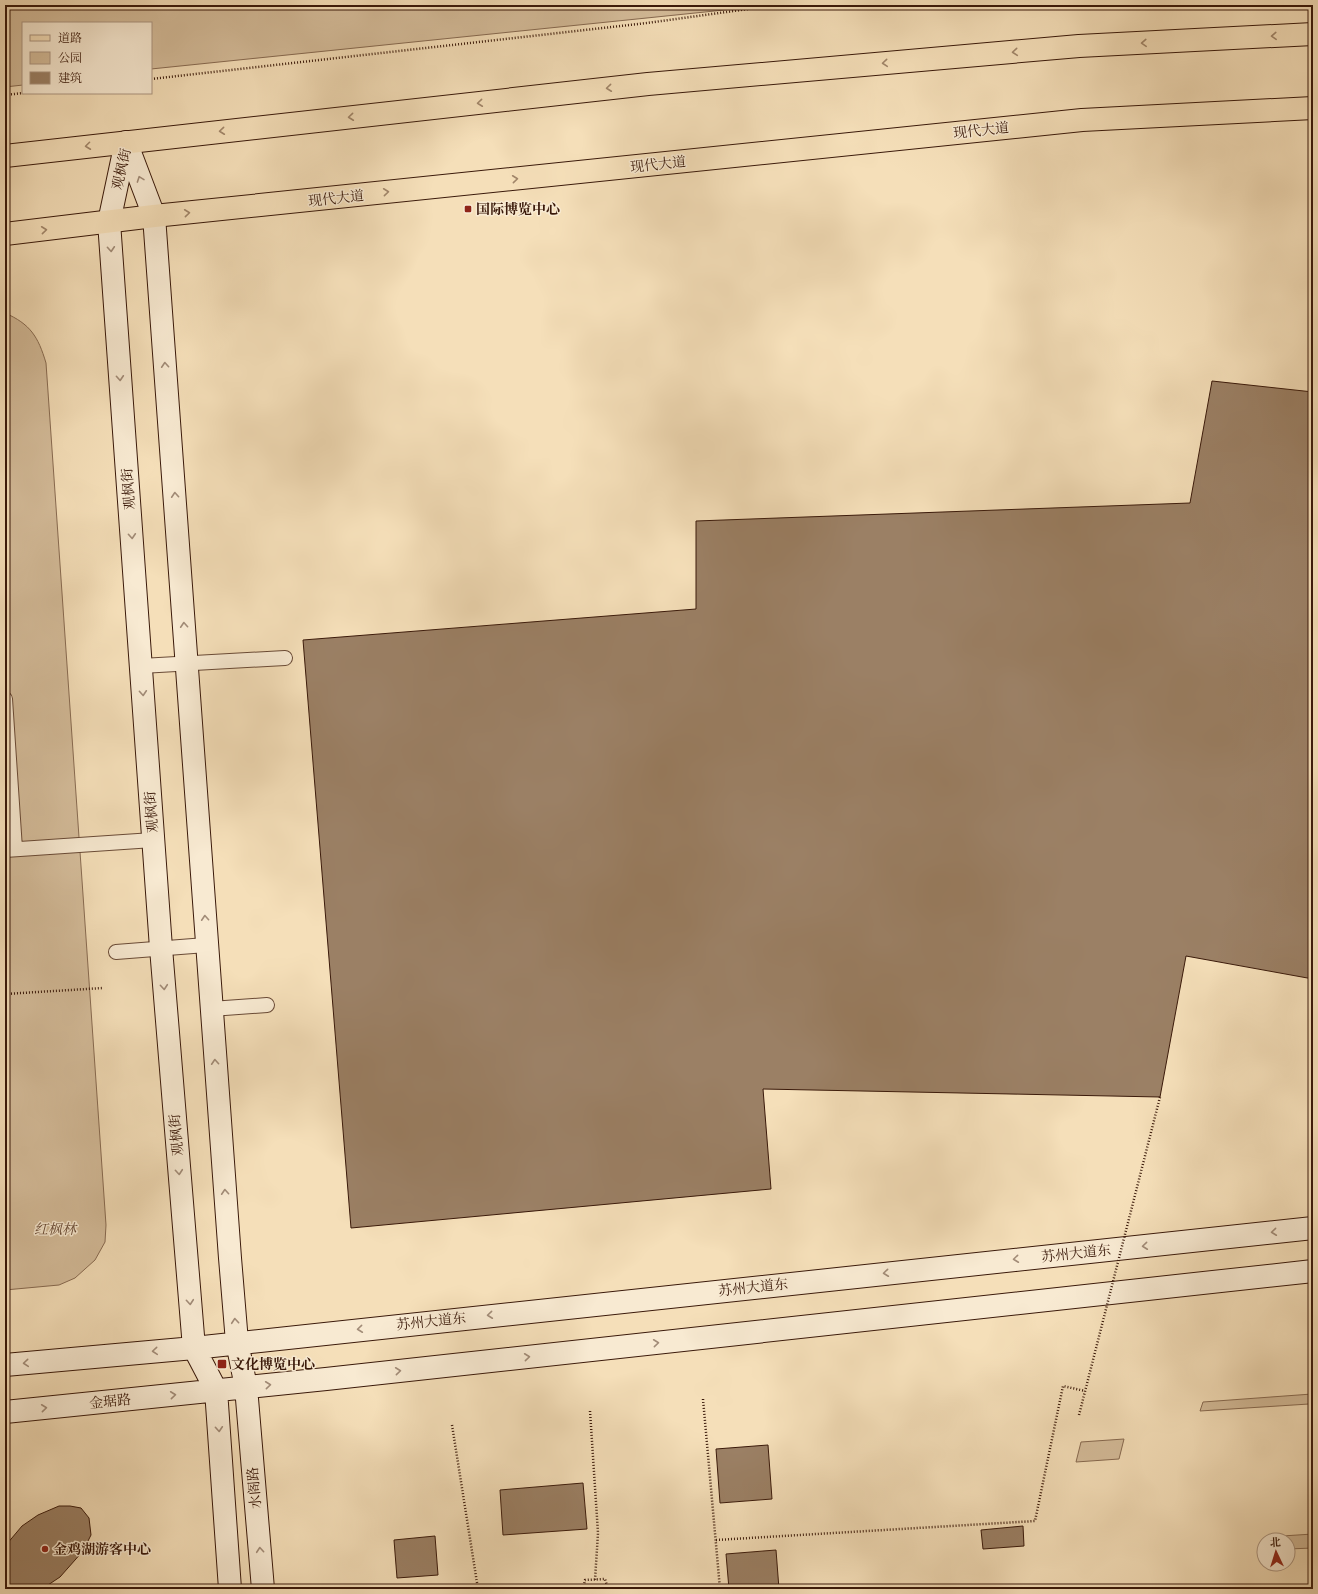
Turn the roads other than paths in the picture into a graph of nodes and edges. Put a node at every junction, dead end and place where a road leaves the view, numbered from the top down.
1 (1313, 34) edge
2 (1313, 108) edge
3 (126, 142) junction
4 (5, 156) edge
5 (154, 216) junction
6 (109, 222) junction
7 (5, 234) edge
8 (285, 658) dead end
9 (187, 664) junction
10 (141, 666) junction
11 (5, 699) edge
12 (9, 813) edge
13 (153, 840) junction
14 (10, 850) edge
15 (206, 945) junction
16 (161, 948) junction
17 (116, 952) dead end
18 (267, 1005) dead end
19 (211, 1009) junction
20 (1313, 1228) edge
21 (1313, 1271) edge
22 (236, 1342) junction
23 (194, 1348) junction
24 (5, 1365) edge
25 (246, 1387) junction
26 (216, 1390) junction
27 (5, 1412) edge
28 (230, 1589) edge
29 (263, 1589) edge

1 -> 3 main road
5 -> 2 main road, 现代大道
3 -> 4 main road
5 -> 3 street, 观枫街
3 - 6 street, 观枫街
5 - 6 main road, 现代大道
9 -> 5 street, 观枫街
7 -> 6 main road, 现代大道
6 -> 10 street, 观枫街
8 - 9 lane
9 - 10 lane
15 -> 9 street, 观枫街
10 -> 13 street, 观枫街
11 - 12 lane
12 - 14 lane
13 - 14 lane
13 - 16 street, 观枫街
15 - 16 lane
15 - 19 street, 观枫街
16 - 17 lane
16 -> 23 street, 观枫街
18 - 19 lane
22 -> 19 street, 观枫街
20 -> 22 street, 苏州大道东
25 -> 21 street
22 - 23 street, 苏州大道东
22 - 25 street, 观枫街
23 -> 24 street
23 - 26 street, 观枫街
25 - 26 street
29 -> 25 street, 水阁路
27 -> 26 street, 金琚路
26 -> 28 street

